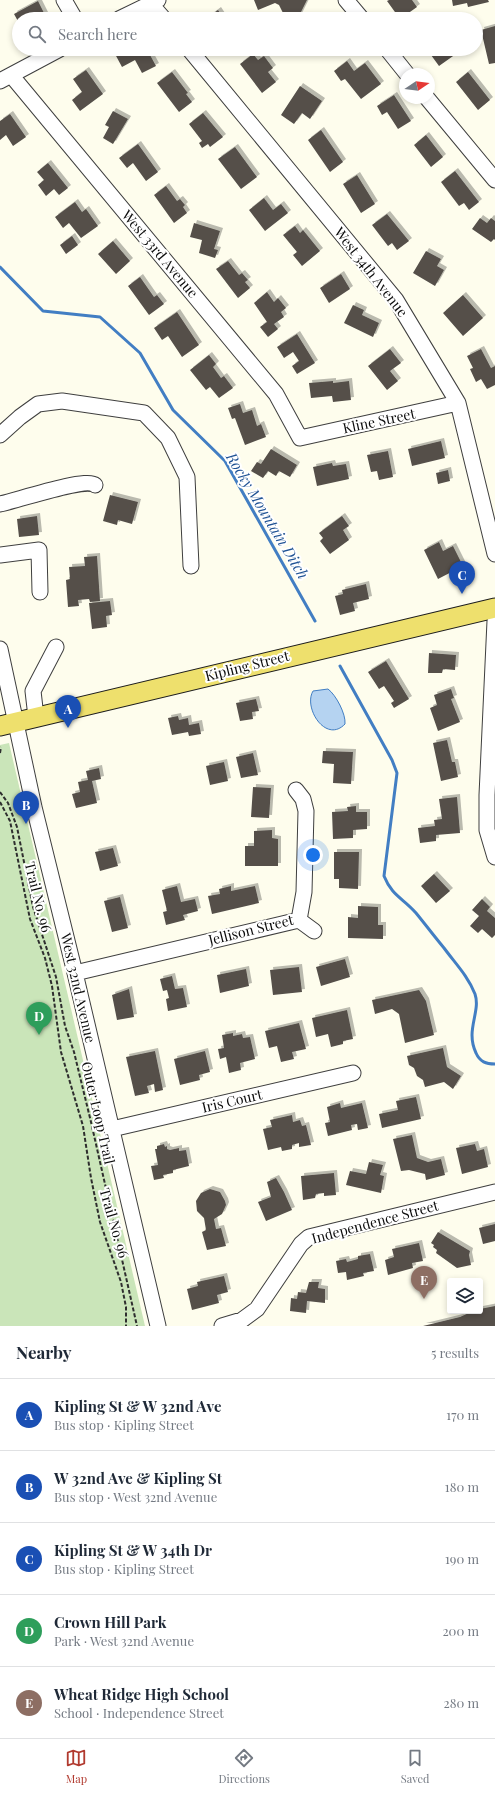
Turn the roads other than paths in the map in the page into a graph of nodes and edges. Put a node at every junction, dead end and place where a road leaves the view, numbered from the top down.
1 (64, 0) edge
2 (346, 0) edge
3 (154, 1) edge
4 (71, 12) edge
5 (133, 12) edge
6 (160, 12) edge
7 (356, 12) edge
8 (47, 56) edge
9 (195, 56) edge
10 (392, 56) edge
11 (402, 68) edge
12 (6, 78) edge
13 (432, 104) edge
14 (495, 180) edge
15 (458, 404) junction
16 (0, 434) edge
17 (300, 438) joint
18 (95, 486) dead end
19 (0, 504) edge
20 (495, 554) edge
21 (0, 556) edge
22 (191, 566) dead end
23 (40, 592) dead end
24 (495, 608) edge
25 (495, 621) edge
26 (56, 647) dead end
27 (0, 649) edge
28 (36, 717) junction
29 (8, 724) edge
30 (296, 790) dead end
31 (495, 857) edge
32 (299, 920) junction
33 (314, 931) dead end
34 (75, 973) junction
35 (353, 1073) dead end
36 (112, 1129) junction
37 (495, 1192) edge
38 (158, 1326) edge
39 (222, 1326) edge

1 - 4 street
2 - 7 street
3 - 5 street
3 - 6 street
8 - 12 street
9 - 15 street, West 34th Avenue
10 - 11 street
12 - 17 street, West 33rd Avenue
13 - 14 street
15 - 17 street, Kline Street
15 - 20 street, West 34th Avenue
16 - 22 street
18 - 19 street
21 - 23 street
24 - 28 main road, Kipling Street
25 - 31 street
26 - 28 street
27 - 29 street, West 32nd Avenue
28 - 29 main road, Kipling Street
29 - 34 street, West 32nd Avenue
30 - 32 street, Jellison Street
32 - 33 street
32 - 34 street, Jellison Street
34 - 36 street, West 32nd Avenue
35 - 36 street, Iris Court
36 - 38 street, West 32nd Avenue
37 - 39 street, Independence Street

